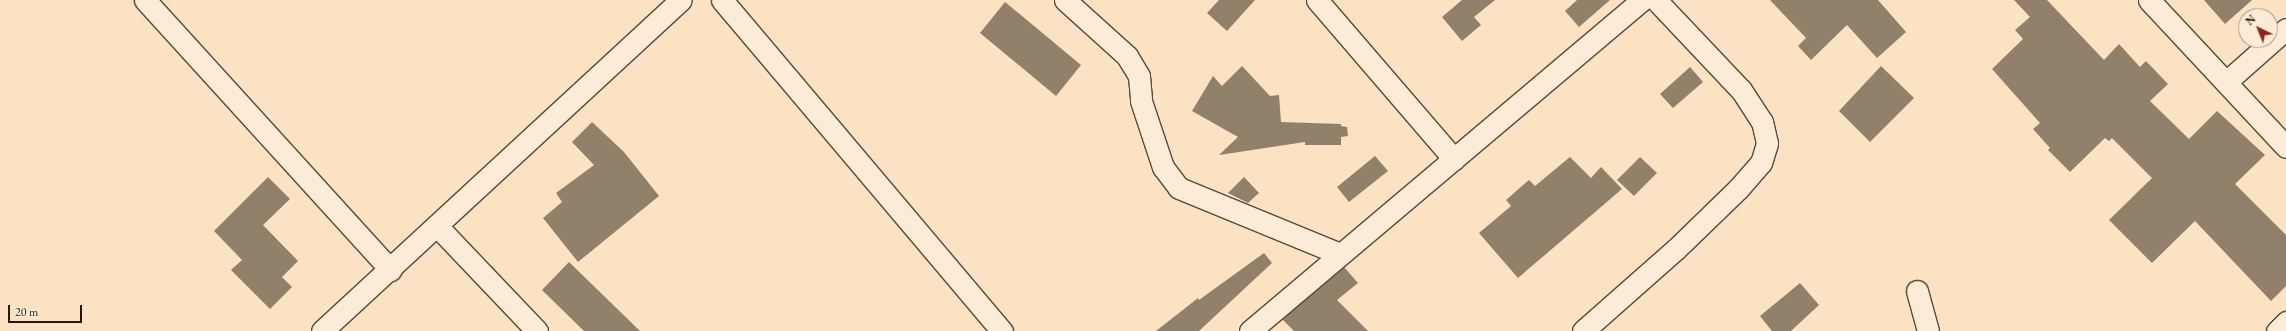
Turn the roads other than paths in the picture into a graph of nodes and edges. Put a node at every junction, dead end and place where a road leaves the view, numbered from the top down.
1 (144, 0) edge
2 (681, 0) edge
3 (722, 0) edge
4 (1065, 0) edge
5 (1317, 0) edge
6 (1642, 0) edge
7 (1656, 0) edge
8 (2149, 0) edge
9 (2286, 29) edge
10 (2226, 82) junction
11 (2286, 147) edge
12 (1454, 159) junction
13 (437, 226) junction
14 (1340, 254) junction
15 (391, 270) junction
16 (1917, 291) dead end
17 (2286, 322) edge
18 (322, 331) edge
19 (537, 331) edge
20 (1002, 331) edge
21 (1250, 331) edge
22 (1583, 331) edge
23 (1928, 331) edge
24 (2278, 331) edge

1 - 15 street
2 - 13 street
3 - 20 street
4 - 14 street
5 - 12 street
6 - 12 street
7 - 22 street
8 - 10 street
9 - 10 street
10 - 11 street
12 - 14 street
13 - 15 street
13 - 19 street
14 - 21 street
15 - 18 street
16 - 23 street
17 - 24 street

